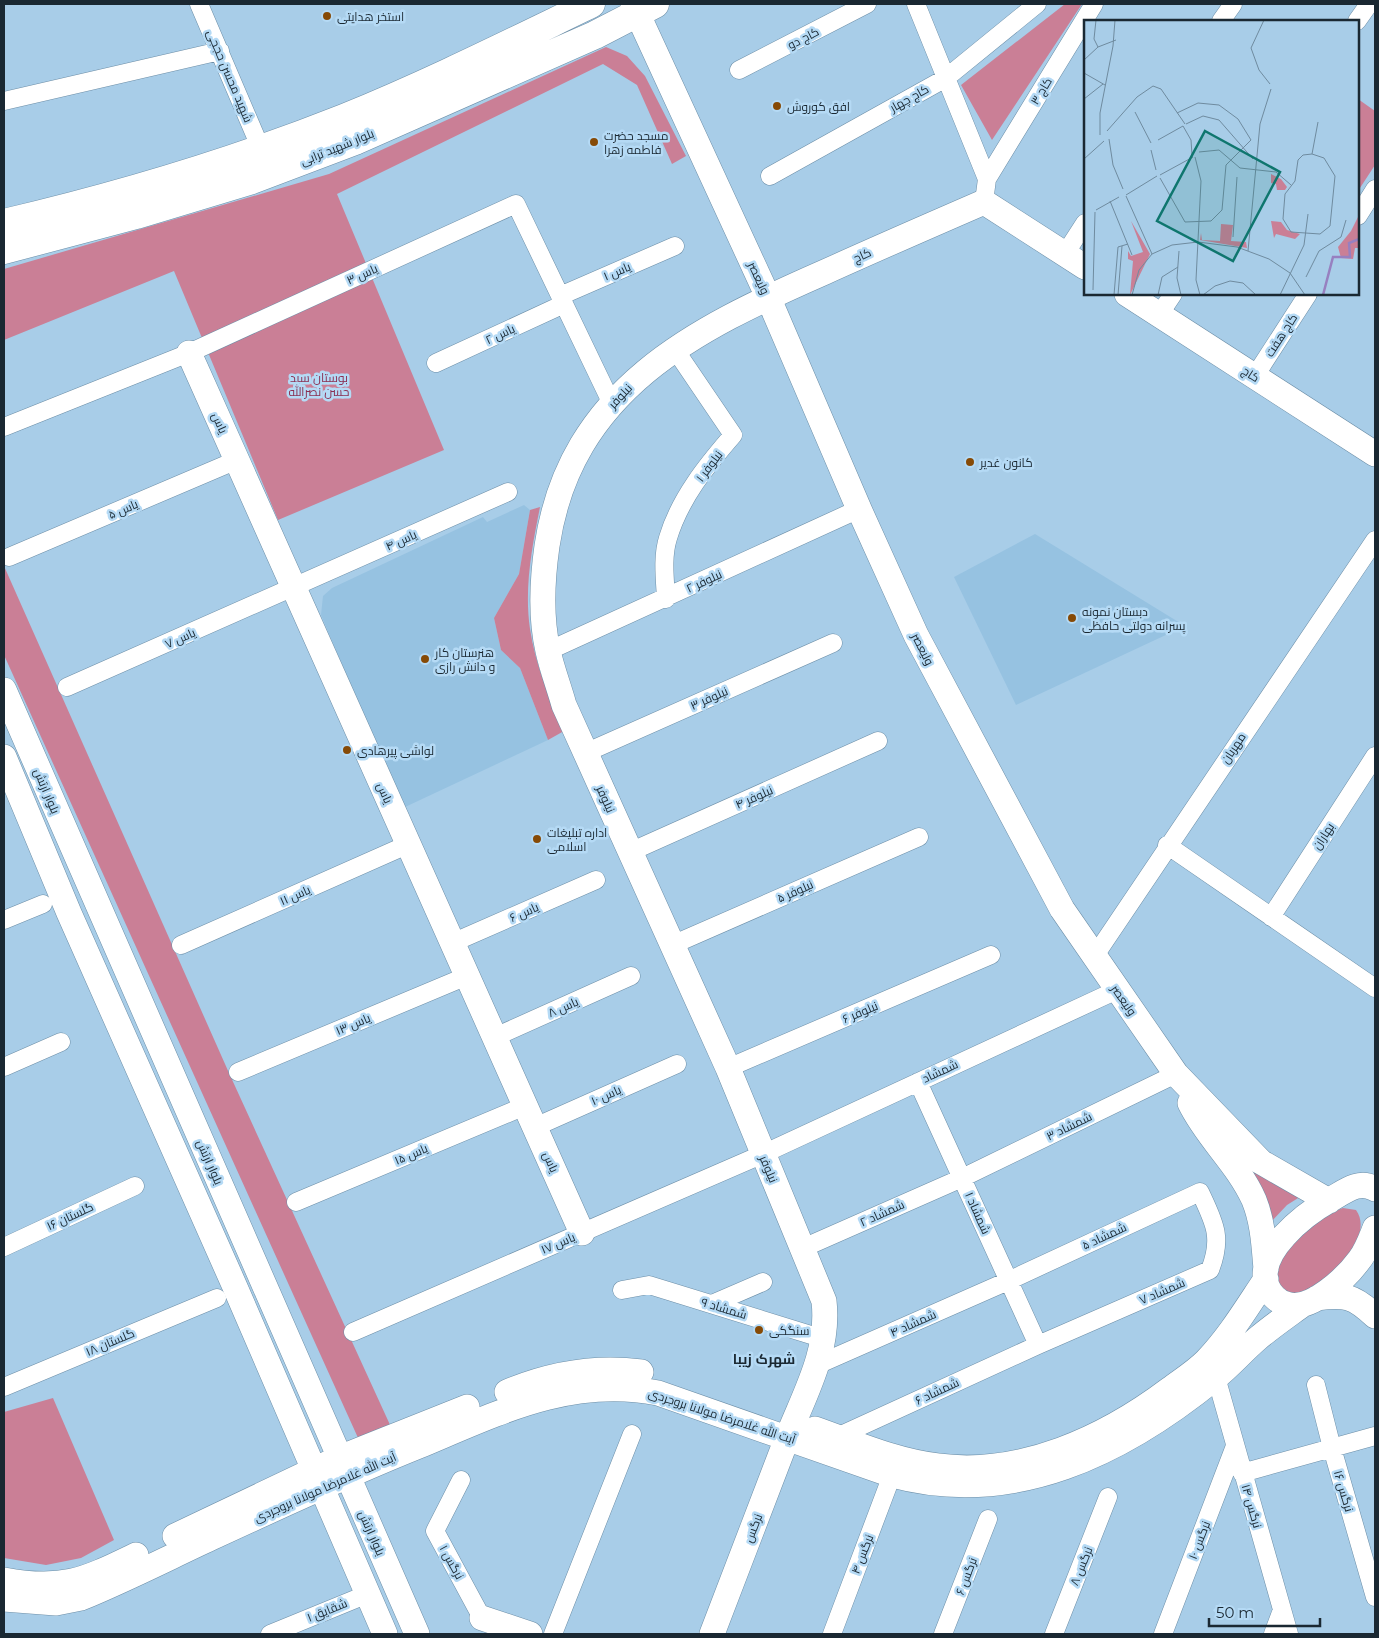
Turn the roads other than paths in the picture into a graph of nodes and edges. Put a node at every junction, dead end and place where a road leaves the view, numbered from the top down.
1 (591, 4) edge
2 (867, 4) edge
3 (916, 4) edge
4 (1037, 4) edge
5 (1094, 4) edge
6 (1233, 4) edge
7 (1369, 4) edge
8 (204, 5) edge
9 (642, 7) edge
10 (1085, 20) edge
11 (1222, 20) edge
12 (1358, 20) edge
13 (1084, 21) edge
14 (220, 50) junction
15 (738, 70) dead end
16 (946, 78) junction
17 (4, 101) edge
18 (261, 149) junction
19 (770, 176) dead end
20 (1375, 189) edge
21 (986, 190) junction
22 (1359, 214) edge
23 (4, 223) edge
24 (1084, 227) edge
25 (675, 246) dead end
26 (4, 250) edge
27 (1075, 260) edge
28 (1129, 295) edge
29 (1173, 295) edge
30 (1307, 295) edge
31 (768, 297) junction
32 (562, 300) junction
33 (1159, 315) junction
34 (674, 348) junction
35 (189, 353) junction
36 (436, 363) dead end
37 (1255, 376) junction
38 (612, 404) junction
39 (4, 426) edge
40 (1375, 454) edge
41 (237, 460) junction
42 (508, 492) dead end
43 (859, 509) junction
44 (1375, 540) edge
45 (9, 558) dead end
46 (294, 588) junction
47 (666, 599) junction
48 (832, 643) dead end
49 (548, 651) junction
50 (67, 687) dead end
51 (4, 690) edge
52 (878, 741) dead end
53 (585, 753) junction
54 (1375, 756) edge
55 (4, 757) edge
56 (919, 837) dead end
57 (409, 844) junction
58 (1167, 846) junction
59 (630, 852) junction
60 (596, 880) dead end
61 (86, 881) junction
62 (52, 898) junction
63 (1271, 916) junction
64 (4, 920) edge
65 (452, 943) junction
66 (181, 945) dead end
67 (672, 945) junction
68 (991, 955) dead end
69 (1094, 957) junction
70 (467, 976) junction
71 (631, 976) dead end
72 (1375, 988) edge
73 (1117, 990) junction
74 (495, 1037) junction
75 (61, 1042) dead end
76 (677, 1064) dead end
77 (4, 1067) edge
78 (728, 1068) junction
79 (238, 1072) dead end
80 (1176, 1074) junction
81 (918, 1082) junction
82 (530, 1117) junction
83 (763, 1154) junction
84 (1375, 1168) edge
85 (962, 1178) junction
86 (135, 1186) dead end
87 (1365, 1187) edge
88 (1200, 1192) joint
89 (1329, 1201) junction
90 (296, 1202) dead end
91 (1375, 1228) edge
92 (582, 1233) junction
93 (4, 1247) edge
94 (803, 1248) junction
95 (1266, 1274) junction
96 (1008, 1281) junction
97 (763, 1282) dead end
98 (622, 1290) dead end
99 (217, 1298) dead end
100 (1309, 1301) junction
101 (712, 1304) junction
102 (1375, 1316) edge
103 (353, 1332) dead end
104 (824, 1339) junction
105 (1038, 1345) junction
106 (817, 1365) junction
107 (1210, 1370) junction
108 (1316, 1385) dead end
109 (4, 1387) edge
110 (790, 1430) junction
111 (632, 1434) dead end
112 (1375, 1436) edge
113 (837, 1437) junction
114 (1234, 1446) junction
115 (1332, 1448) junction
116 (343, 1467) junction
117 (1242, 1473) junction
118 (892, 1475) junction
119 (318, 1478) junction
120 (461, 1480) dead end
121 (1108, 1497) dead end
122 (988, 1518) dead end
123 (4, 1580) edge
124 (1375, 1597) edge
125 (358, 1598) dead end
126 (4, 1599) edge
127 (1282, 1610) junction
128 (482, 1618) joint
129 (270, 1634) edge
130 (385, 1634) edge
131 (417, 1634) edge
132 (530, 1634) edge
133 (553, 1634) edge
134 (712, 1634) edge
135 (832, 1634) edge
136 (943, 1634) edge
137 (1054, 1634) edge
138 (1163, 1634) edge
139 (1273, 1634) edge
140 (1289, 1634) edge

1 - 18 main road, بلوار شهید ترابی
2 - 15 street, کاج دو
3 - 16 street
4 - 16 street, کاج چهار
5 - 10 street, کاج ۳
6 - 11 street
7 - 12 street
8 - 14 street, شهید محسن حججی
9 - 26 main road, بلوار شهید ترابی
9 - 31 street, ولیعصر
13 - 21 street, کاج ۳
14 - 17 street
14 - 18 street, شهید محسن حججی
16 - 19 street, کاج چهار
16 - 21 street
18 - 23 main road, بلوار شهید ترابی
20 - 22 street
21 - 27 street
21 - 31 street, کاج
24 - 27 street
25 - 32 street, یاس ۱
28 - 33 street, کاج
29 - 33 street
30 - 37 street, کاج هفت
31 - 34 street, نیلوفر
31 - 43 street, ولیعصر
32 - 35 street, یاس ۳
32 - 36 street, یاس ۲
32 - 38 street, یاس ۳
33 - 37 street, کاج
34 - 38 street, نیلوفر
34 - 47 street, نیلوفر ۱
35 - 39 street, یاس ۳
35 - 41 street, یاس
37 - 40 street, کاج
38 - 49 street, نیلوفر
41 - 45 street, یاس ۵
41 - 46 street, یاس
42 - 46 street, یاس ۴
43 - 47 street, نیلوفر ۲
43 - 69 street, ولیعصر
44 - 58 street, مهربان
46 - 50 street, یاس ۷
46 - 57 street, یاس
47 - 49 street, نیلوفر ۲
48 - 53 street, نیلوفر ۳
49 - 53 street, نیلوفر
51 - 61 street, بلوار ارتش
52 - 59 street, نیلوفر ۴
53 - 59 street, نیلوفر
54 - 63 street, بهاران
55 - 62 street
56 - 67 street, نیلوفر ۵
57 - 65 street, یاس
57 - 66 street, یاس ۱۱
58 - 63 street
58 - 69 street, مهربان
59 - 67 street, نیلوفر
60 - 65 street, یاس ۶
61 - 62 street
61 - 116 street, بلوار ارتش
62 - 64 street
62 - 119 street
63 - 72 street
65 - 70 street, یاس
67 - 78 street, نیلوفر
68 - 78 street, نیلوفر ۶
69 - 73 street, ولیعصر
70 - 74 street, یاس
70 - 79 street, یاس ۱۳
71 - 74 street, یاس ۸
73 - 80 street, ولیعصر
73 - 81 street, شمشاد
74 - 82 street, یاس
75 - 77 street
76 - 82 street, یاس ۱۰
78 - 83 street, نیلوفر
80 - 85 street, شمشاد ۳
80 - 89 street, ولیعصر
80 - 95 street
81 - 83 street, شمشاد
81 - 85 street, شمشاد ۱
82 - 90 street, یاس ۱۵
82 - 92 street, یاس
83 - 92 street, یاس ۱۷
83 - 94 street, نیلوفر
84 - 87 street
85 - 94 street, شمشاد ۲
85 - 96 street, شمشاد ۱
86 - 93 street, گلستان ۱۶
87 - 89 street
88 - 96 street, شمشاد ۵
88 - 105 street, شمشاد ۷
89 - 95 street
91 - 100 street
92 - 103 street, یاس ۱۷
94 - 104 street, نیلوفر
95 - 100 street
95 - 107 street, آیت الله غلامرضا مولانا بروجردی
96 - 105 street, شمشاد ۱
96 - 106 street, شمشاد ۴
97 - 101 street
98 - 101 street, شمشاد ۹
99 - 109 street, گلستان ۱۸
100 - 102 street
100 - 107 street, آیت الله غلامرضا مولانا بروجردی
101 - 104 street, شمشاد ۹
104 - 106 street, نیلوفر
105 - 113 street, شمشاد ۶
106 - 110 street, نیلوفر
107 - 113 street, آیت الله غلامرضا مولانا بروجردی
107 - 114 street, نرگس ۱۴
107 - 118 street, آیت الله غلامرضا مولانا بروجردی
108 - 115 street, نرگس ۱۶
110 - 113 street, آیت الله غلامرضا مولانا بروجردی
110 - 116 street, آیت الله غلامرضا مولانا بروجردی
110 - 118 street, آیت الله غلامرضا مولانا بروجردی
110 - 134 street, نرگس
111 - 133 street
112 - 115 street
114 - 117 street, نرگس ۱۴
114 - 138 street, نرگس ۱۰
115 - 117 street
115 - 124 street, نرگس ۱۶
116 - 119 street, آیت الله غلامرضا مولانا بروجردی
116 - 131 street, بلوار ارتش
117 - 127 street, نرگس ۱۴
118 - 135 street, نرگس ۴
119 - 123 street, آیت الله غلامرضا مولانا بروجردی
119 - 126 street, آیت الله غلامرضا مولانا بروجردی
119 - 130 street
120 - 128 street, نرگس ۱
121 - 137 street, نرگس ۸
122 - 136 street, نرگس ۶
125 - 129 street, شقایق ۱
127 - 139 street
127 - 140 street, نرگس ۱۴
128 - 132 street

